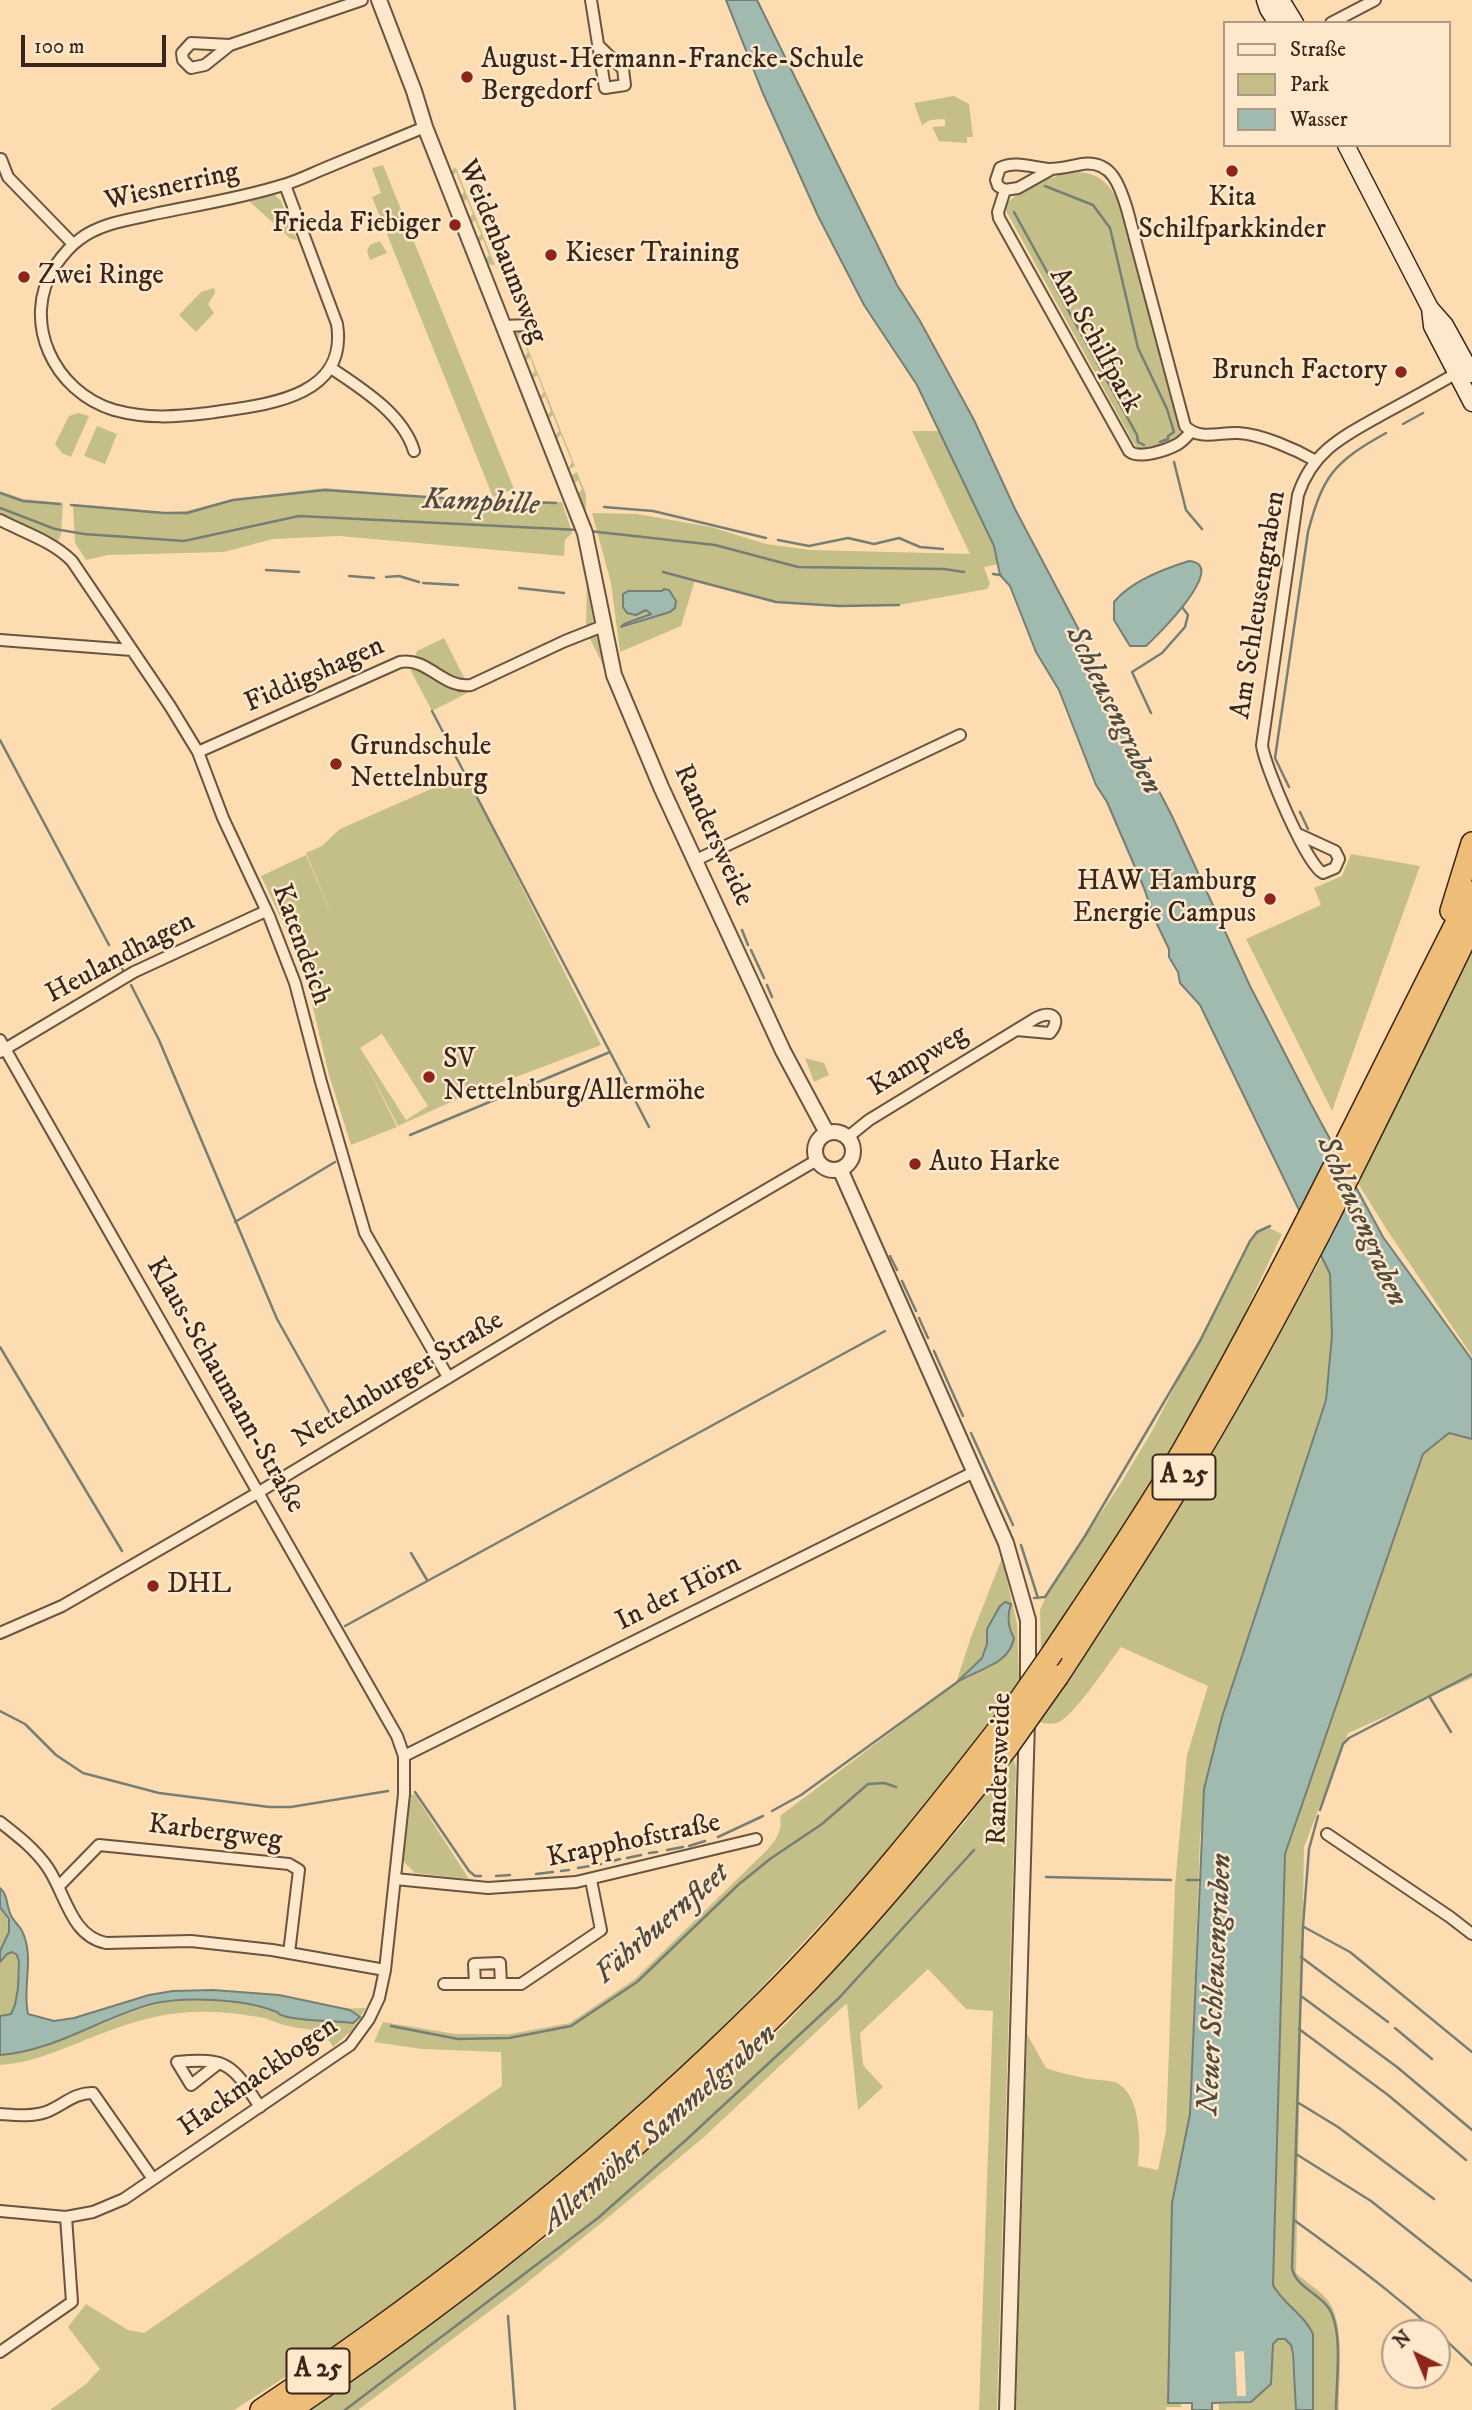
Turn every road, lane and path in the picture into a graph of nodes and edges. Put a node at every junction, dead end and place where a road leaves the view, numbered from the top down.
1 (362, 0) edge
2 (379, 0) edge
3 (591, 0) edge
4 (1265, 0) edge
5 (1281, 0) edge
6 (1375, 0) edge
7 (1276, 21) edge
8 (1294, 21) edge
9 (1335, 21) edge
10 (229, 45) dead end
11 (599, 46) dead end
12 (425, 127) junction
13 (1347, 147) edge
14 (1, 159) edge
15 (1052, 169) junction
16 (285, 185) junction
17 (1005, 190) junction
18 (74, 244) junction
19 (1430, 307) junction
20 (529, 325) dead end
21 (504, 326) junction
22 (1463, 357) junction
23 (331, 368) junction
24 (1455, 374) junction
25 (1472, 377) edge
26 (1472, 403) edge
27 (1191, 432) junction
28 (414, 451) dead end
29 (1315, 461) junction
30 (0, 520) edge
31 (590, 547) joint
32 (603, 626) junction
33 (0, 640) edge
34 (132, 650) junction
35 (960, 735) dead end
36 (198, 752) junction
37 (1298, 834) dead end
38 (1472, 843) edge
39 (696, 860) junction
40 (1472, 892) edge
41 (266, 911) junction
42 (1472, 925) edge
43 (1432, 969) junction
44 (1016, 1030) dead end
45 (2, 1047) edge
46 (827, 1133) junction
47 (848, 1137) junction
48 (1348, 1156) junction
49 (817, 1160) junction
50 (839, 1169) junction
51 (1294, 1263) junction
52 (448, 1377) junction
53 (974, 1472) junction
54 (259, 1492) junction
55 (0, 1633) edge
56 (404, 1756) junction
57 (0, 1822) edge
58 (1327, 1834) dead end
59 (756, 1839) dead end
60 (395, 1880) junction
61 (591, 1880) junction
62 (59, 1886) junction
63 (1472, 1934) edge
64 (289, 1953) junction
65 (385, 1970) junction
66 (444, 1984) dead end
67 (475, 1984) junction
68 (501, 1984) junction
69 (219, 2063) dead end
70 (260, 2107) junction
71 (0, 2114) edge
72 (153, 2179) junction
73 (0, 2211) edge
74 (66, 2217) junction
75 (0, 2352) edge
76 (261, 2410) edge
77 (290, 2410) edge
78 (1007, 2410) edge

1 - 10 street
2 - 12 street, Weidenbaumsweg
3 - 11 street
4 - 7 main road
5 - 8 main road
6 - 9 street
12 - 16 street, Wiesnerring
12 - 21 street, Weidenbaumsweg
13 - 19 main road
14 - 18 street
15 - 17 street, Am Schilfpark
15 - 17 street, Am Schilfpark
15 - 27 street, Am Schilfpark
16 - 18 street, Wiesnerring
16 - 23 street
17 - 27 street, Am Schilfpark
18 - 23 street, Wiesnerring
19 - 22 main road
19 - 24 main road
20 - 21 street
21 - 31 street, Weidenbaumsweg
22 - 24 street
22 - 25 main road
23 - 28 street
24 - 25 street
24 - 26 main road
24 - 29 street, Am Schleusengraben
27 - 29 street
29 - 37 street, Am Schleusengraben
30 - 34 street, Katendeich
31 - 32 street, Randersweide
32 - 36 street, Fiddigshagen
32 - 39 street, Randersweide
33 - 34 street
34 - 36 street, Katendeich
35 - 39 street
36 - 41 street, Katendeich
38 - 43 highway
39 - 46 street, Randersweide
40 - 43 highway, A 25
41 - 45 street, Heulandhagen
41 - 52 street, Katendeich
42 - 48 highway, A 25
43 - 48 highway, A 25
44 - 47 street, Kampweg
45 - 54 street, Klaus-Schaumann-Straße
46 - 47 street
46 - 49 street
47 - 50 street
48 - 51 highway, A 25
49 - 50 street
49 - 52 street, Nettelnburger Straße
50 - 53 street, Randersweide
51 - 76 highway, A 25, bridge
51 - 77 highway, A 25, bridge
52 - 54 street, Nettelnburger Straße
53 - 56 street, In der Hörn
53 - 78 street, Randersweide
54 - 55 street, Nettelnburger Straße
54 - 56 street, Klaus-Schaumann-Straße
56 - 60 street, Hackmackbogen
57 - 62 street
58 - 63 street
59 - 61 street, Krapphofstraße
60 - 61 street, Krapphofstraße
60 - 65 street, Hackmackbogen
61 - 68 street
62 - 64 street
62 - 64 street, Karbergweg
64 - 65 street
65 - 70 street, Hackmackbogen
66 - 67 street
67 - 68 street
67 - 68 street
69 - 70 street
70 - 72 street, Hackmackbogen
71 - 72 street
72 - 74 street, Hackmackbogen
73 - 74 street, Hackmackbogen
74 - 75 street

